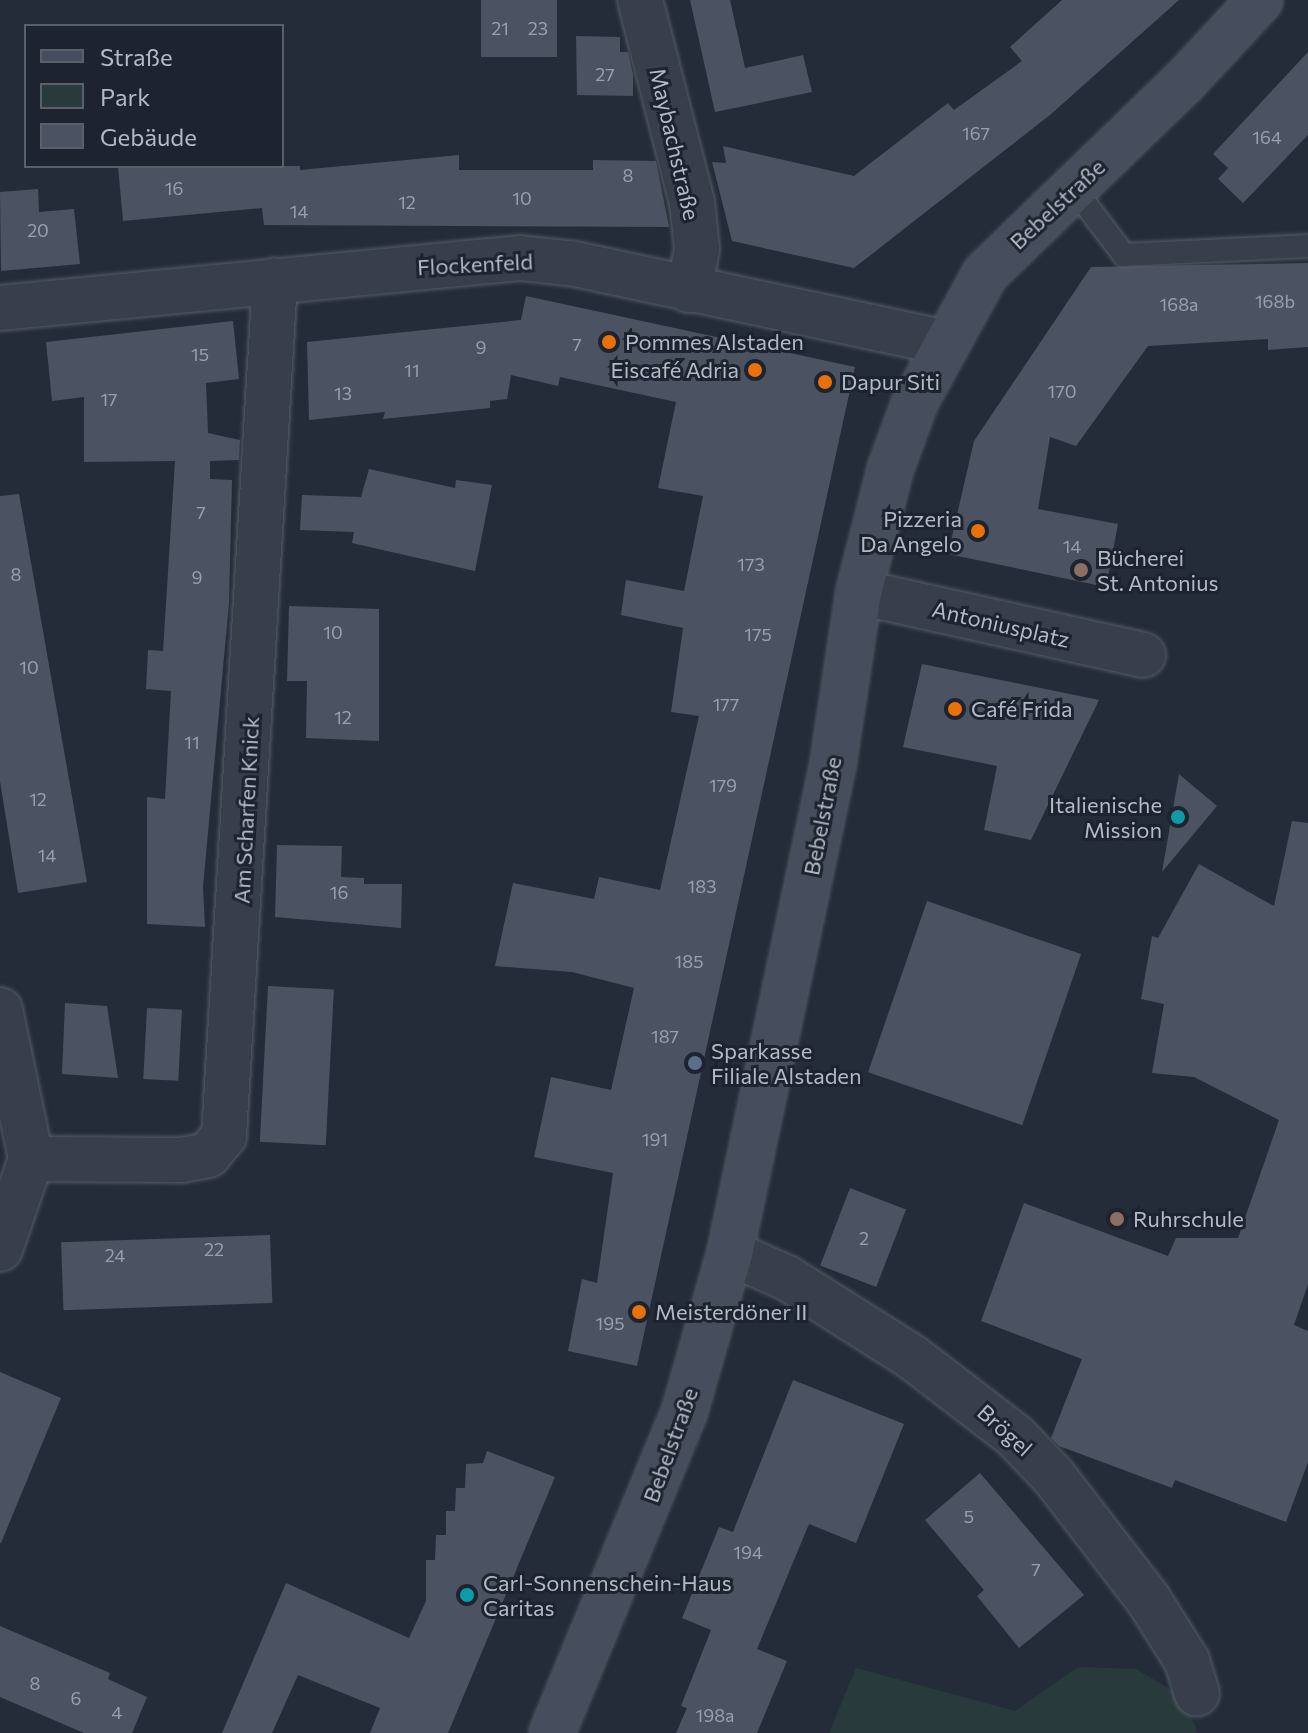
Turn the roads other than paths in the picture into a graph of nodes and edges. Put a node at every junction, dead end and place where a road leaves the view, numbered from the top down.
1 (640, 0) edge
2 (1260, 0) edge
3 (1074, 189) junction
4 (1308, 246) edge
5 (275, 281) junction
6 (689, 290) junction
7 (0, 308) edge
8 (943, 342) junction
9 (859, 592) junction
10 (1143, 655) dead end
11 (0, 1010) edge
12 (31, 1159) junction
13 (0, 1249) edge
14 (730, 1253) junction
15 (1197, 1694) dead end
16 (552, 1733) edge

1 - 6 street, Maybachstraße
2 - 3 street, Bebelstraße
3 - 4 lane
3 - 8 street, Bebelstraße
5 - 6 street, Flockenfeld
5 - 7 street, Flockenfeld
5 - 12 street, Am Scharfen Knick
6 - 8 street, Flockenfeld
8 - 9 street, Bebelstraße
9 - 10 street, Antoniusplatz
9 - 14 street, Bebelstraße
11 - 12 street
12 - 13 street
14 - 15 street, Brögel
14 - 16 street, Bebelstraße

